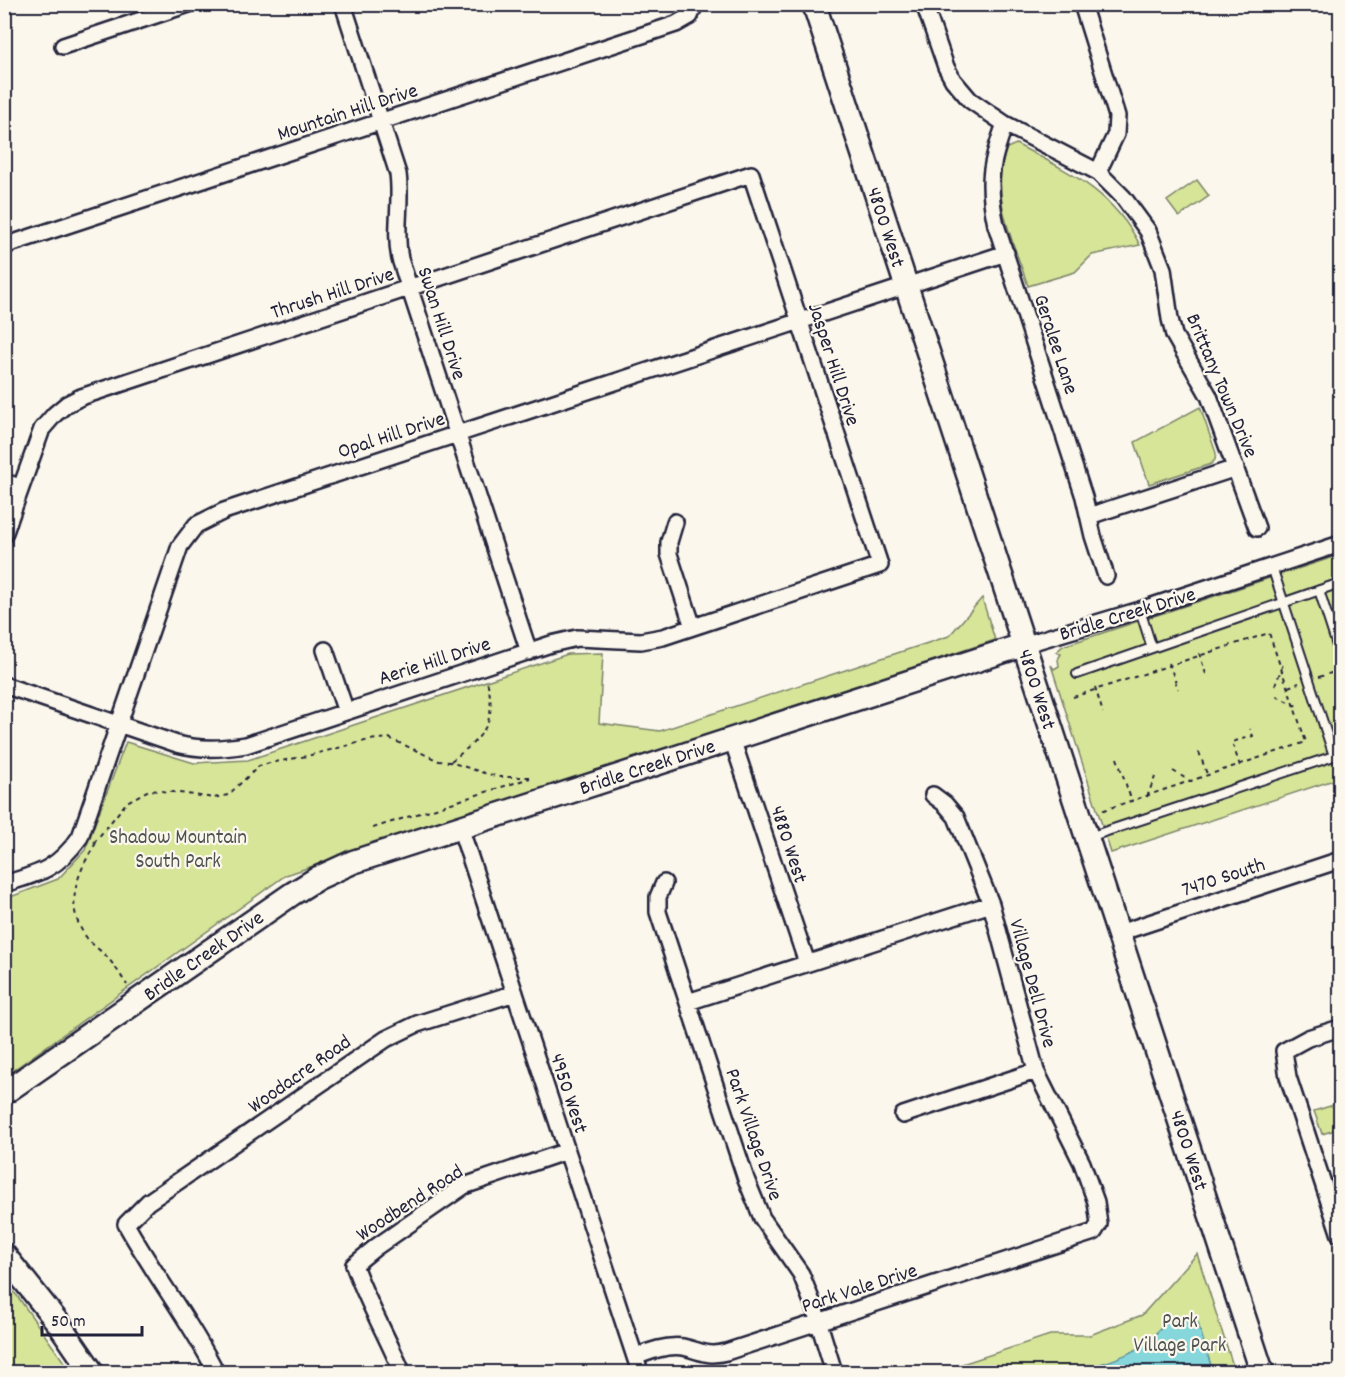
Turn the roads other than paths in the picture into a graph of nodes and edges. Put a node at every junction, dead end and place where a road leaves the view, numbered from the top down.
1 (189, 4) edge
2 (343, 4) edge
3 (695, 4) edge
4 (814, 4) edge
5 (924, 4) edge
6 (1082, 4) edge
7 (63, 46) dead end
8 (382, 122) junction
9 (1005, 124) junction
10 (1098, 172) junction
11 (751, 174) joint
12 (4, 246) edge
13 (1006, 253) junction
14 (907, 286) junction
15 (409, 288) junction
16 (799, 322) junction
17 (457, 434) junction
18 (1236, 468) junction
19 (4, 482) edge
20 (21, 487) junction
21 (1089, 516) junction
22 (675, 522) dead end
23 (1257, 528) dead end
24 (4, 535) edge
25 (1341, 544) edge
26 (880, 566) joint
27 (1272, 567) junction
28 (1107, 576) dead end
29 (1341, 583) edge
30 (1319, 590) junction
31 (1283, 603) junction
32 (1140, 610) junction
33 (693, 627) junction
34 (1023, 645) junction
35 (1152, 648) junction
36 (325, 650) dead end
37 (529, 652) junction
38 (1341, 655) edge
39 (1077, 674) dead end
40 (4, 686) edge
41 (346, 712) junction
42 (120, 724) junction
43 (732, 739) junction
44 (1337, 755) edge
45 (933, 795) dead end
46 (460, 827) junction
47 (1087, 838) junction
48 (1341, 860) edge
49 (663, 883) dead end
50 (4, 884) edge
51 (991, 904) junction
52 (1119, 933) junction
53 (807, 963) junction
54 (515, 993) junction
55 (688, 1002) junction
56 (1341, 1028) edge
57 (1036, 1071) junction
58 (4, 1093) edge
59 (903, 1115) dead end
60 (567, 1151) junction
61 (1094, 1232) joint
62 (1341, 1235) edge
63 (4, 1255) edge
64 (819, 1322) junction
65 (635, 1357) junction
66 (92, 1372) edge
67 (216, 1372) edge
68 (402, 1372) edge
69 (640, 1372) edge
70 (834, 1372) edge
71 (1262, 1372) edge

1 - 7 street
2 - 8 street, Swan Hill Drive
3 - 8 street, Mountain Hill Drive
4 - 14 main road, 4800 West
5 - 9 street, Brittany Town Drive
6 - 10 street
8 - 12 street, Mountain Hill Drive
8 - 15 street, Swan Hill Drive
9 - 10 street, Brittany Town Drive
9 - 13 street, Geralee Lane
10 - 18 street, Brittany Town Drive
11 - 15 street, Thrush Hill Drive
11 - 16 street, Jasper Hill Drive
13 - 14 street, Opal Hill Drive
13 - 21 street, Geralee Lane
14 - 16 street, Opal Hill Drive
14 - 34 main road, 4800 West
15 - 17 street, Swan Hill Drive
15 - 20 street, Thrush Hill Drive
16 - 17 street, Opal Hill Drive
16 - 26 street, Jasper Hill Drive
17 - 37 street, Swan Hill Drive
17 - 42 street, Opal Hill Drive
18 - 21 street
18 - 23 street, Brittany Town Drive
19 - 20 street
20 - 24 street, Thrush Hill Drive
21 - 28 street, Geralee Lane
22 - 33 street
25 - 27 street, Bridle Creek Drive
26 - 33 street, Aerie Hill Drive
27 - 31 lane
27 - 32 street, Bridle Creek Drive
29 - 30 lane
30 - 31 lane
30 - 38 lane
31 - 35 lane
31 - 44 lane
32 - 34 street, Bridle Creek Drive
32 - 35 lane
33 - 37 street, Aerie Hill Drive
34 - 43 main road, Bridle Creek Drive
34 - 47 main road, 4800 West
35 - 39 lane
36 - 41 street
37 - 41 street, Aerie Hill Drive
40 - 42 street, Aerie Hill Drive
41 - 42 street, Aerie Hill Drive
42 - 50 street, Opal Hill Drive
43 - 46 main road, Bridle Creek Drive
43 - 53 street, 4880 West
44 - 47 lane
45 - 51 street
46 - 54 street, 4950 West
46 - 58 main road, Bridle Creek Drive
47 - 52 main road, 4800 West
48 - 52 street, 7470 South
49 - 55 street, Park Village Drive
51 - 53 street, Village Dell Drive
51 - 57 street, Village Dell Drive
52 - 71 main road, 4800 West
53 - 55 street, Village Dell Drive
54 - 60 street, 4950 West
54 - 67 street, Woodacre Road
55 - 64 street, Park Village Drive
56 - 62 street
57 - 59 street
57 - 61 street, Village Dell Drive
60 - 65 street, 4950 West
60 - 68 street, Woodbend Road
61 - 64 street, Park Vale Drive
63 - 66 main road
64 - 65 street, Park Vale Drive
64 - 70 street, Park Village Drive
65 - 69 street, 4950 West

